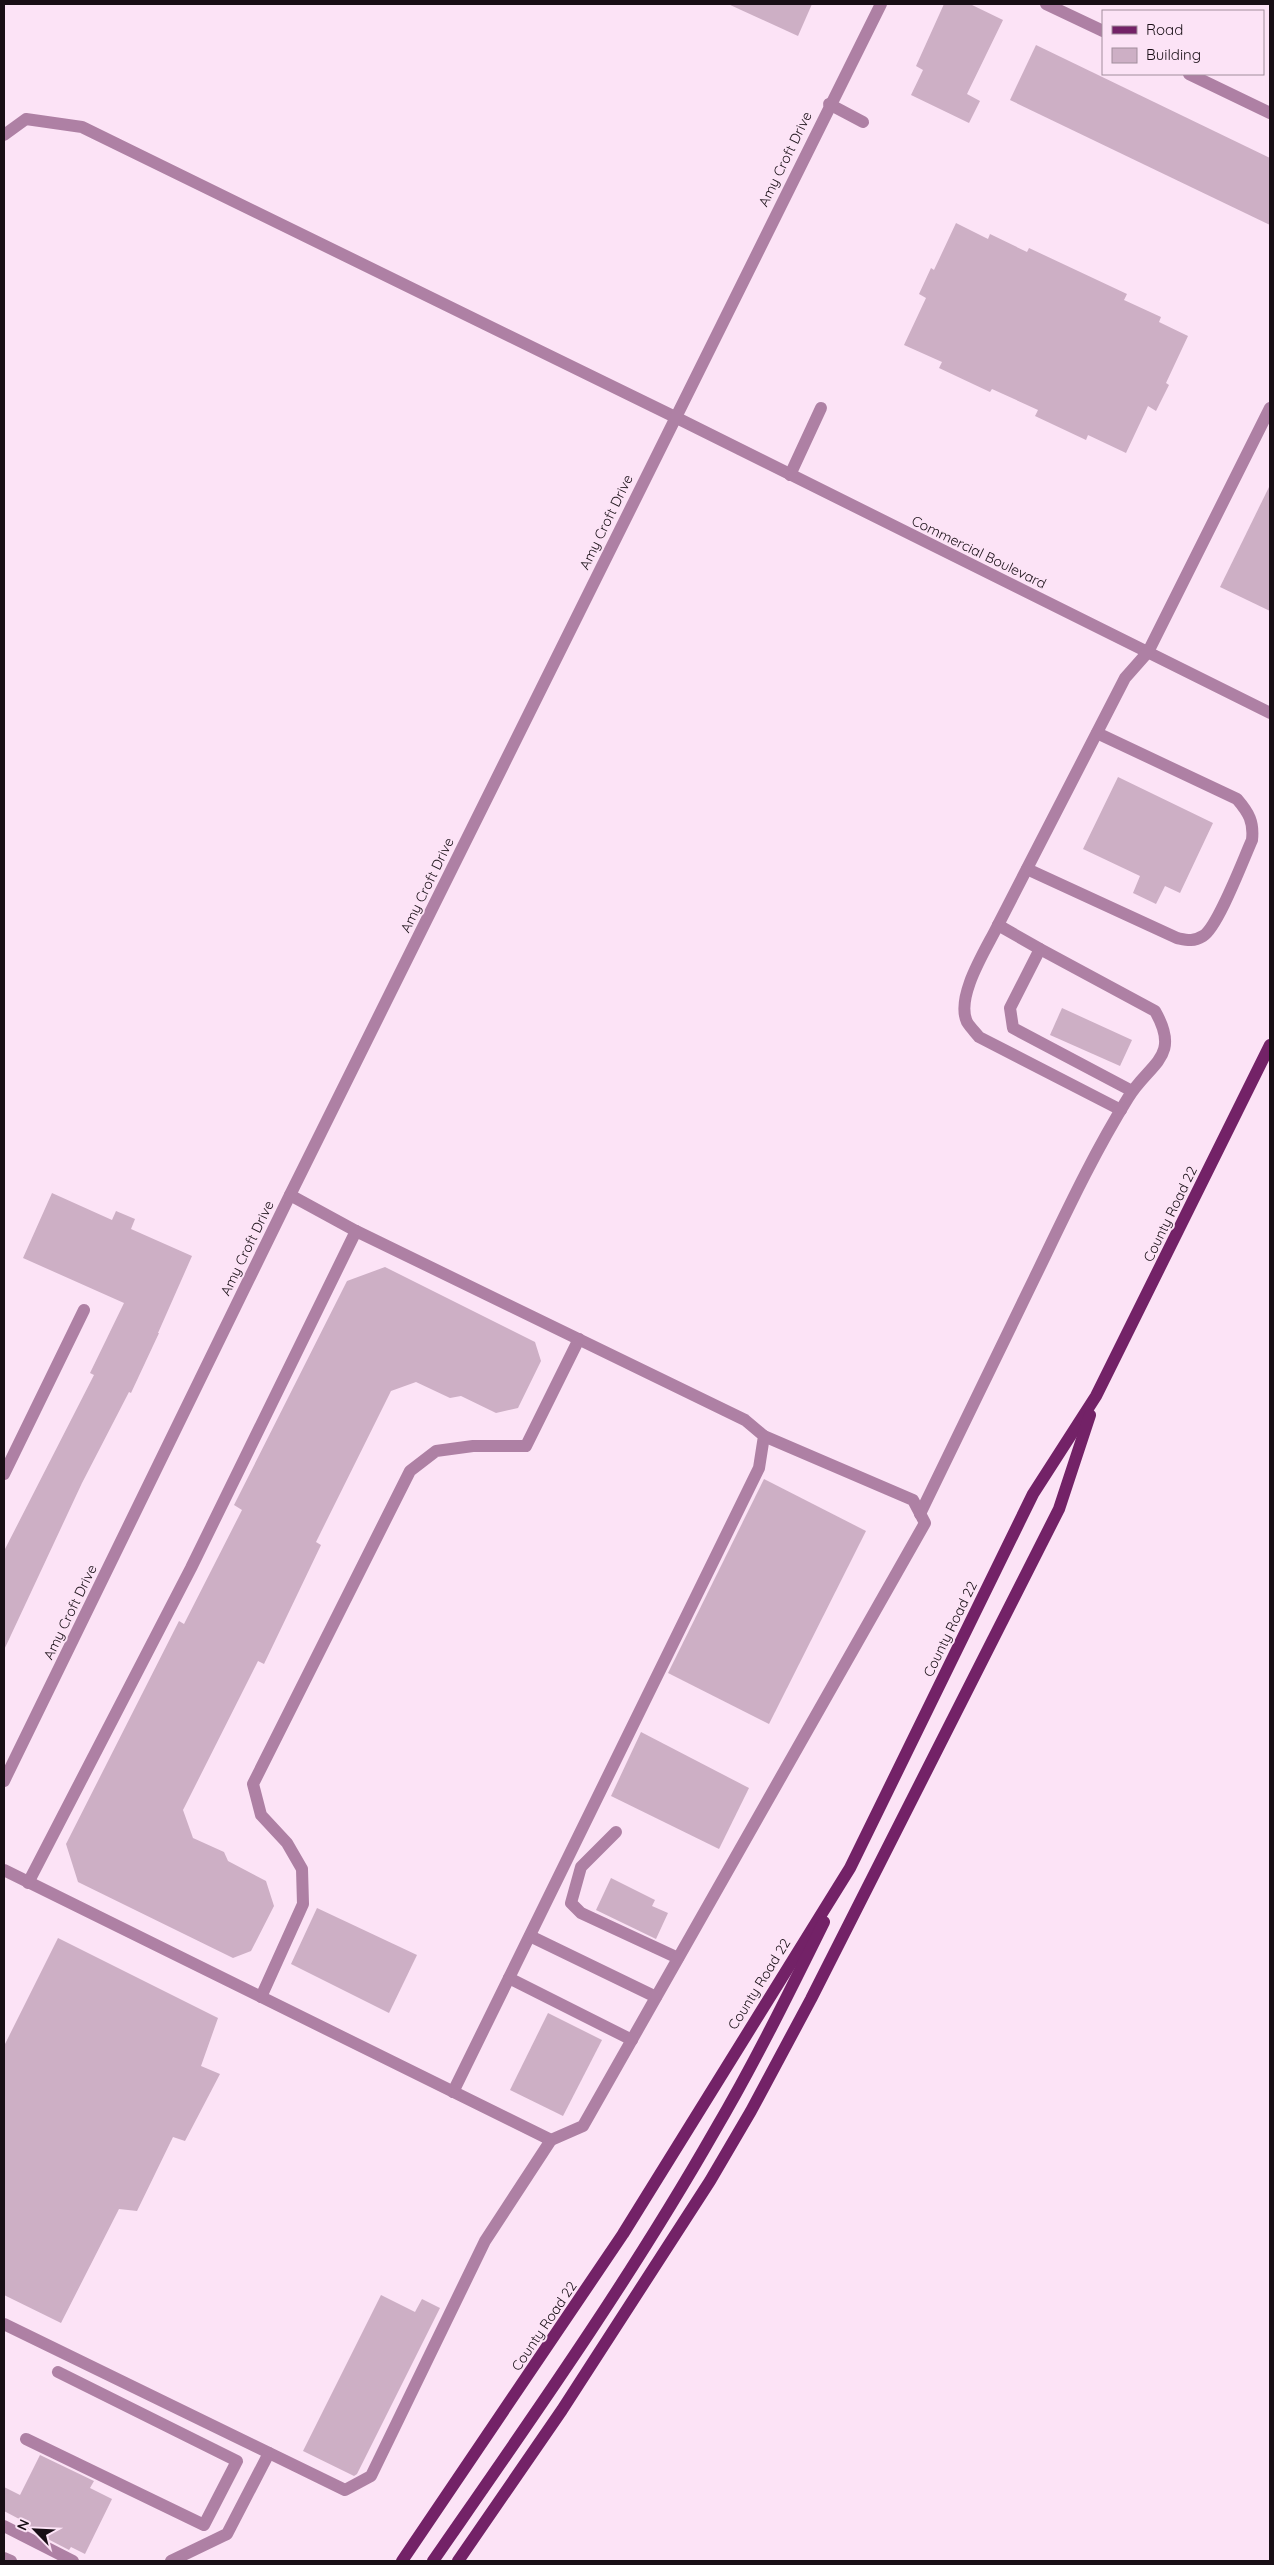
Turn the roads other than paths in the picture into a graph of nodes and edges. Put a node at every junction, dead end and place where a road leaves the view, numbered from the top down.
1 (880, 4) edge
2 (1046, 4) edge
3 (1102, 31) edge
4 (1191, 75) edge
5 (829, 104) junction
6 (1270, 113) edge
7 (863, 122) dead end
8 (4, 135) edge
9 (822, 408) dead end
10 (1270, 408) edge
11 (675, 417) junction
12 (790, 475) junction
13 (1148, 652) junction
14 (1270, 712) edge
15 (1097, 733) junction
16 (1027, 869) junction
17 (998, 924) junction
18 (1040, 950) junction
19 (1270, 1044) edge
20 (1132, 1091) junction
21 (1121, 1110) junction
22 (290, 1195) junction
23 (356, 1231) junction
24 (84, 1310) dead end
25 (579, 1339) junction
26 (1096, 1396) junction
27 (764, 1436) junction
28 (4, 1474) edge
29 (920, 1514) junction
30 (4, 1781) edge
31 (616, 1832) dead end
32 (850, 1868) junction
33 (4, 1870) edge
34 (28, 1883) junction
35 (530, 1936) junction
36 (678, 1958) junction
37 (509, 1978) junction
38 (261, 1997) junction
39 (656, 1997) junction
40 (632, 2040) junction
41 (453, 2092) junction
42 (551, 2140) junction
43 (4, 2324) edge
44 (58, 2372) dead end
45 (26, 2439) dead end
46 (269, 2453) junction
47 (4, 2526) edge
48 (4, 2558) edge
49 (11, 2561) edge
50 (73, 2561) edge
51 (171, 2561) edge
52 (402, 2561) edge
53 (433, 2561) edge
54 (458, 2561) edge

1 - 5 street, Amy Croft Drive
2 - 3 street
4 - 6 street
5 - 7 street
5 - 11 street, Amy Croft Drive
8 - 11 street, Commercial Boulevard
9 - 12 street
10 - 13 street
11 - 12 street, Commercial Boulevard
11 - 22 street, Amy Croft Drive
12 - 13 street, Commercial Boulevard
13 - 14 street, Commercial Boulevard
13 - 15 street
15 - 16 street
15 - 16 street
16 - 17 street
17 - 18 street
17 - 21 street
18 - 20 street
18 - 20 street
19 - 26 main road, County Road 22
20 - 21 street
21 - 29 street
22 - 23 street
22 - 30 street, Amy Croft Drive
23 - 25 street
23 - 34 street
24 - 28 street
25 - 27 street
25 - 38 street
26 - 32 main road, County Road 22
26 - 54 main road, County Road 22
27 - 29 street
27 - 35 street
29 - 36 street
31 - 36 street
32 - 52 main road, County Road 22
32 - 53 main road
33 - 34 street
34 - 38 street
35 - 37 street
35 - 39 street
36 - 39 street
37 - 40 street
37 - 41 street
38 - 41 street
39 - 40 street
40 - 42 street
41 - 42 street
42 - 46 street
43 - 46 street
44 - 45 street
46 - 51 street
47 - 50 street
48 - 49 street

